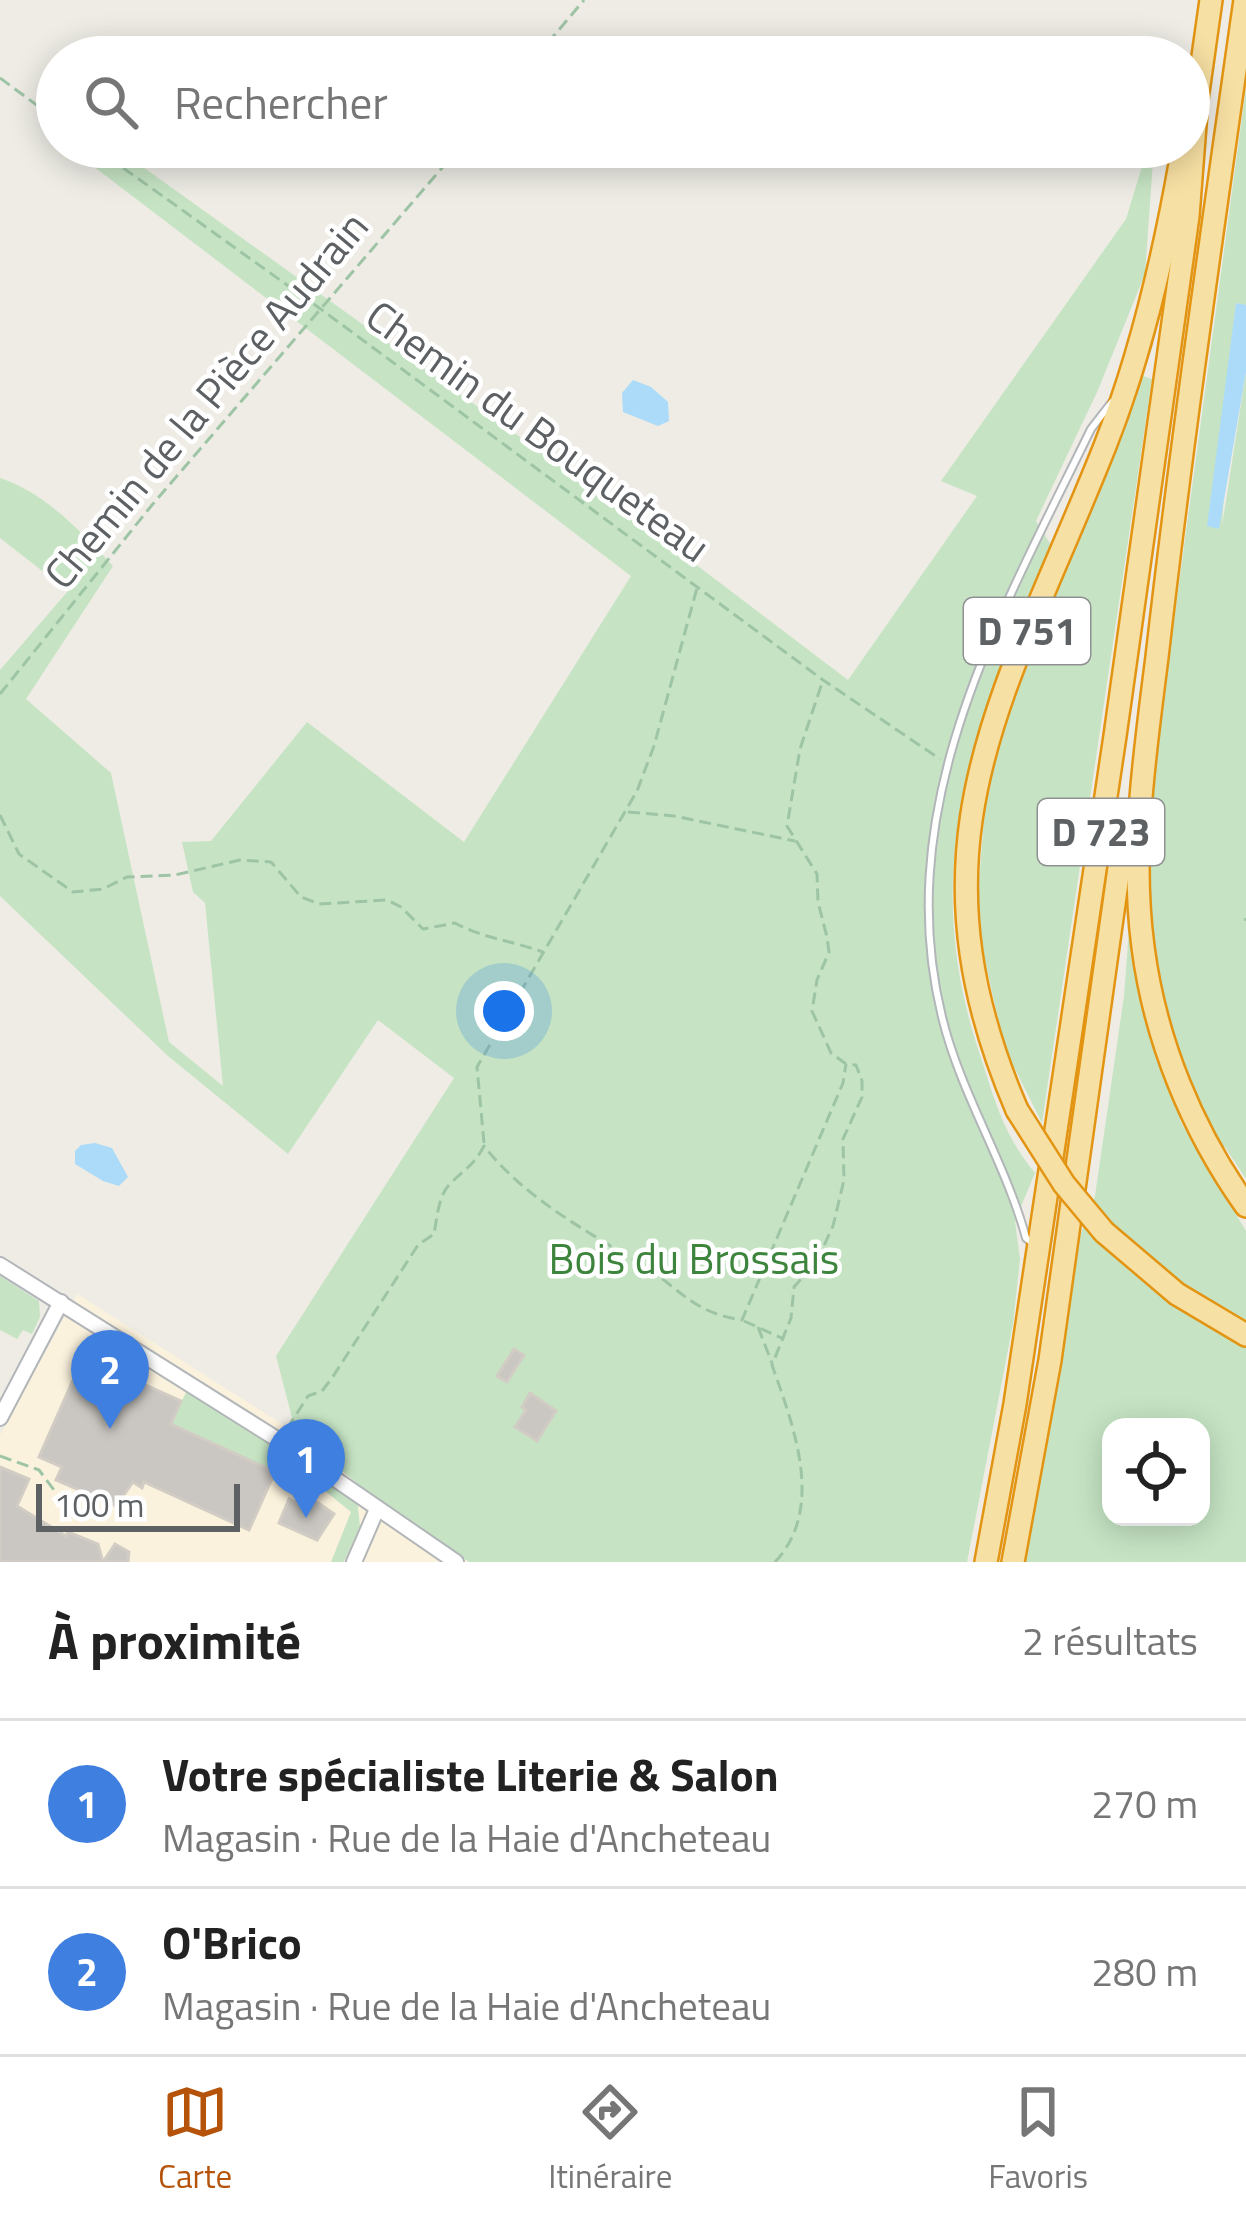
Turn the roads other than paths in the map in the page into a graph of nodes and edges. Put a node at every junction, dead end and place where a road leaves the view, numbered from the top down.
1 (1211, 0) edge
2 (1245, 0) edge
3 (1206, 36) edge
4 (1179, 168) edge
5 (1192, 168) edge
6 (1129, 380) junction
7 (1157, 628) junction
8 (1246, 1206) edge
9 (1039, 1248) junction
10 (0, 1265) edge
11 (62, 1302) junction
12 (1246, 1335) edge
13 (0, 1418) edge
14 (377, 1509) junction
15 (353, 1562) edge
16 (456, 1562) edge
17 (986, 1562) edge
18 (1013, 1562) edge

1 - 3 highway, D 723
2 - 7 highway, D 723
4 - 6 highway, D 751
5 - 9 highway, D 723
6 - 9 lane
6 - 12 highway, D 751, bridge
7 - 8 highway
7 - 18 highway, D 723
9 - 17 highway, D 723
10 - 11 street
11 - 13 street
11 - 14 street
14 - 15 street
14 - 16 street

